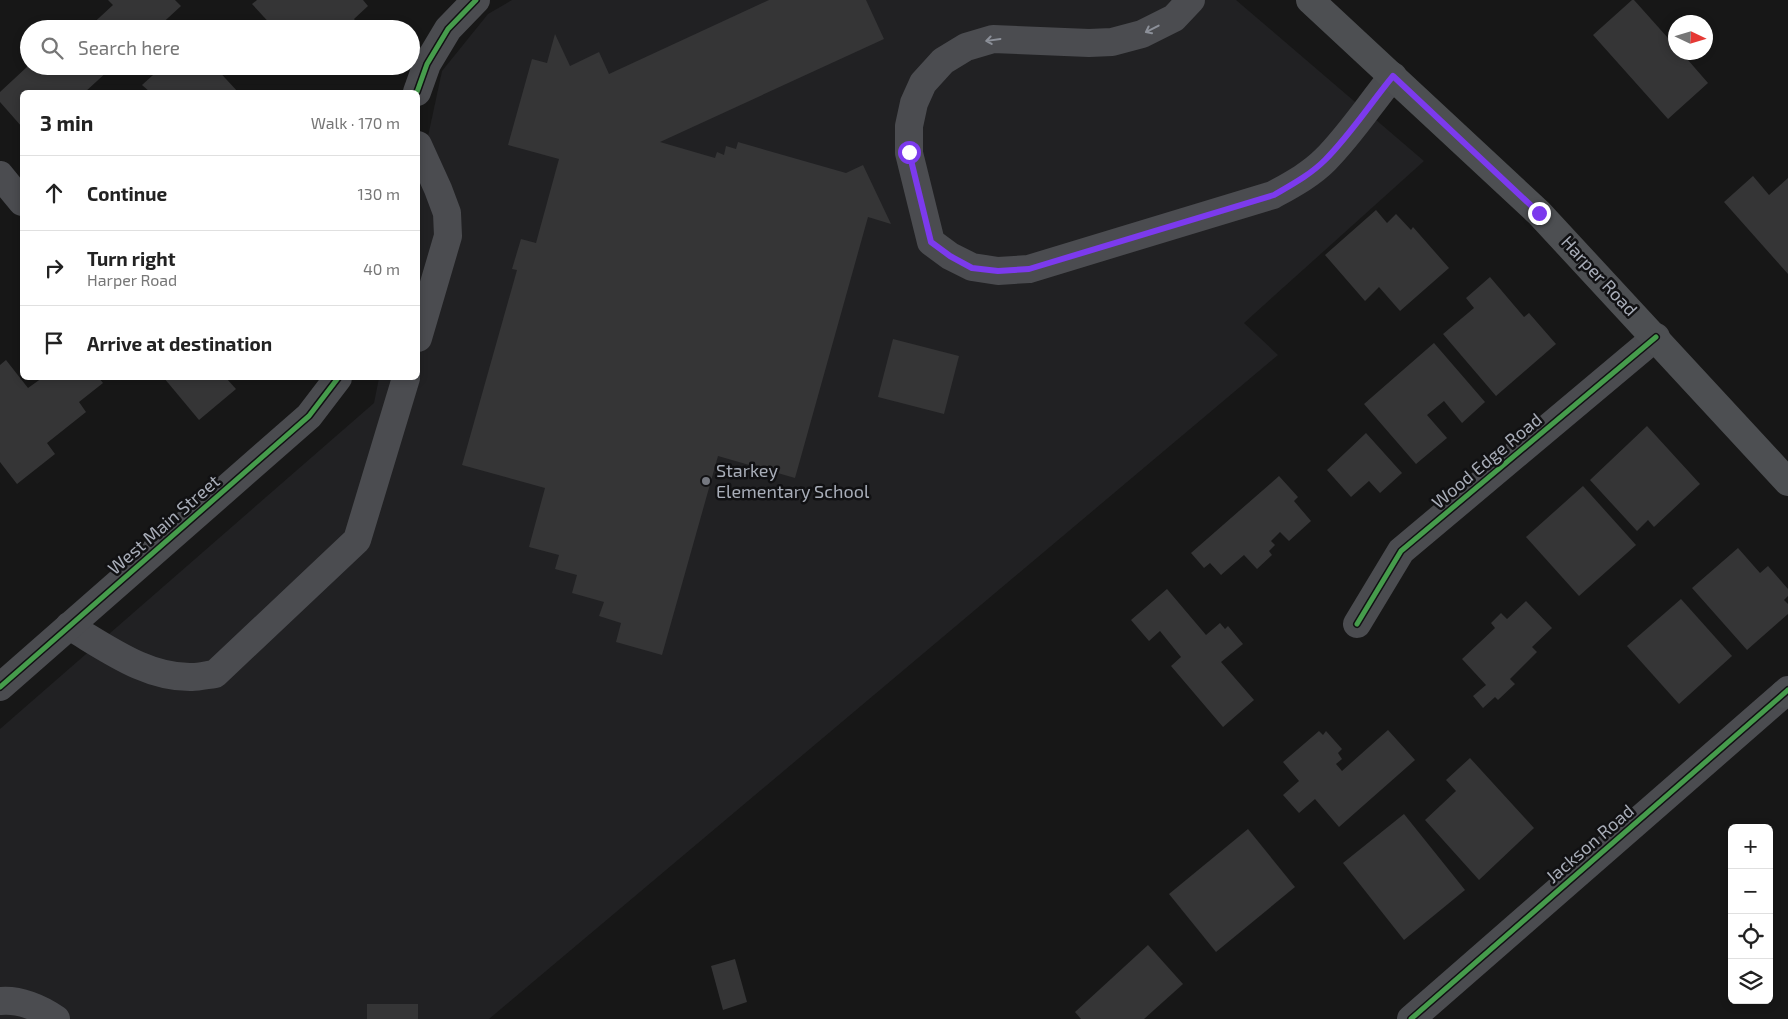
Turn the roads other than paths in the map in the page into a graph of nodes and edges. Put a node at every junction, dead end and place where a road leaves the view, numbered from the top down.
1 (476, 0) edge
2 (1191, 0) edge
3 (1310, 0) edge
4 (1393, 76) junction
5 (418, 90) edge
6 (420, 149) edge
7 (0, 176) edge
8 (20, 200) edge
9 (420, 331) edge
10 (1656, 337) junction
11 (336, 380) edge
12 (405, 380) edge
13 (1788, 482) edge
14 (1358, 624) dead end
15 (69, 626) junction
16 (0, 687) edge
17 (1787, 692) edge
18 (0, 1001) edge
19 (56, 1019) edge
20 (1412, 1019) edge

1 - 5 street
2 -> 4 street
3 - 4 main road, Harper Road
4 - 10 main road, Harper Road
6 - 9 street
7 - 8 street
10 - 13 main road, Harper Road
10 - 14 street, Wood Edge Road
11 - 15 street, West Main Street
12 - 15 street
15 - 16 street, West Main Street
17 - 20 street, Jackson Road
18 - 19 street

